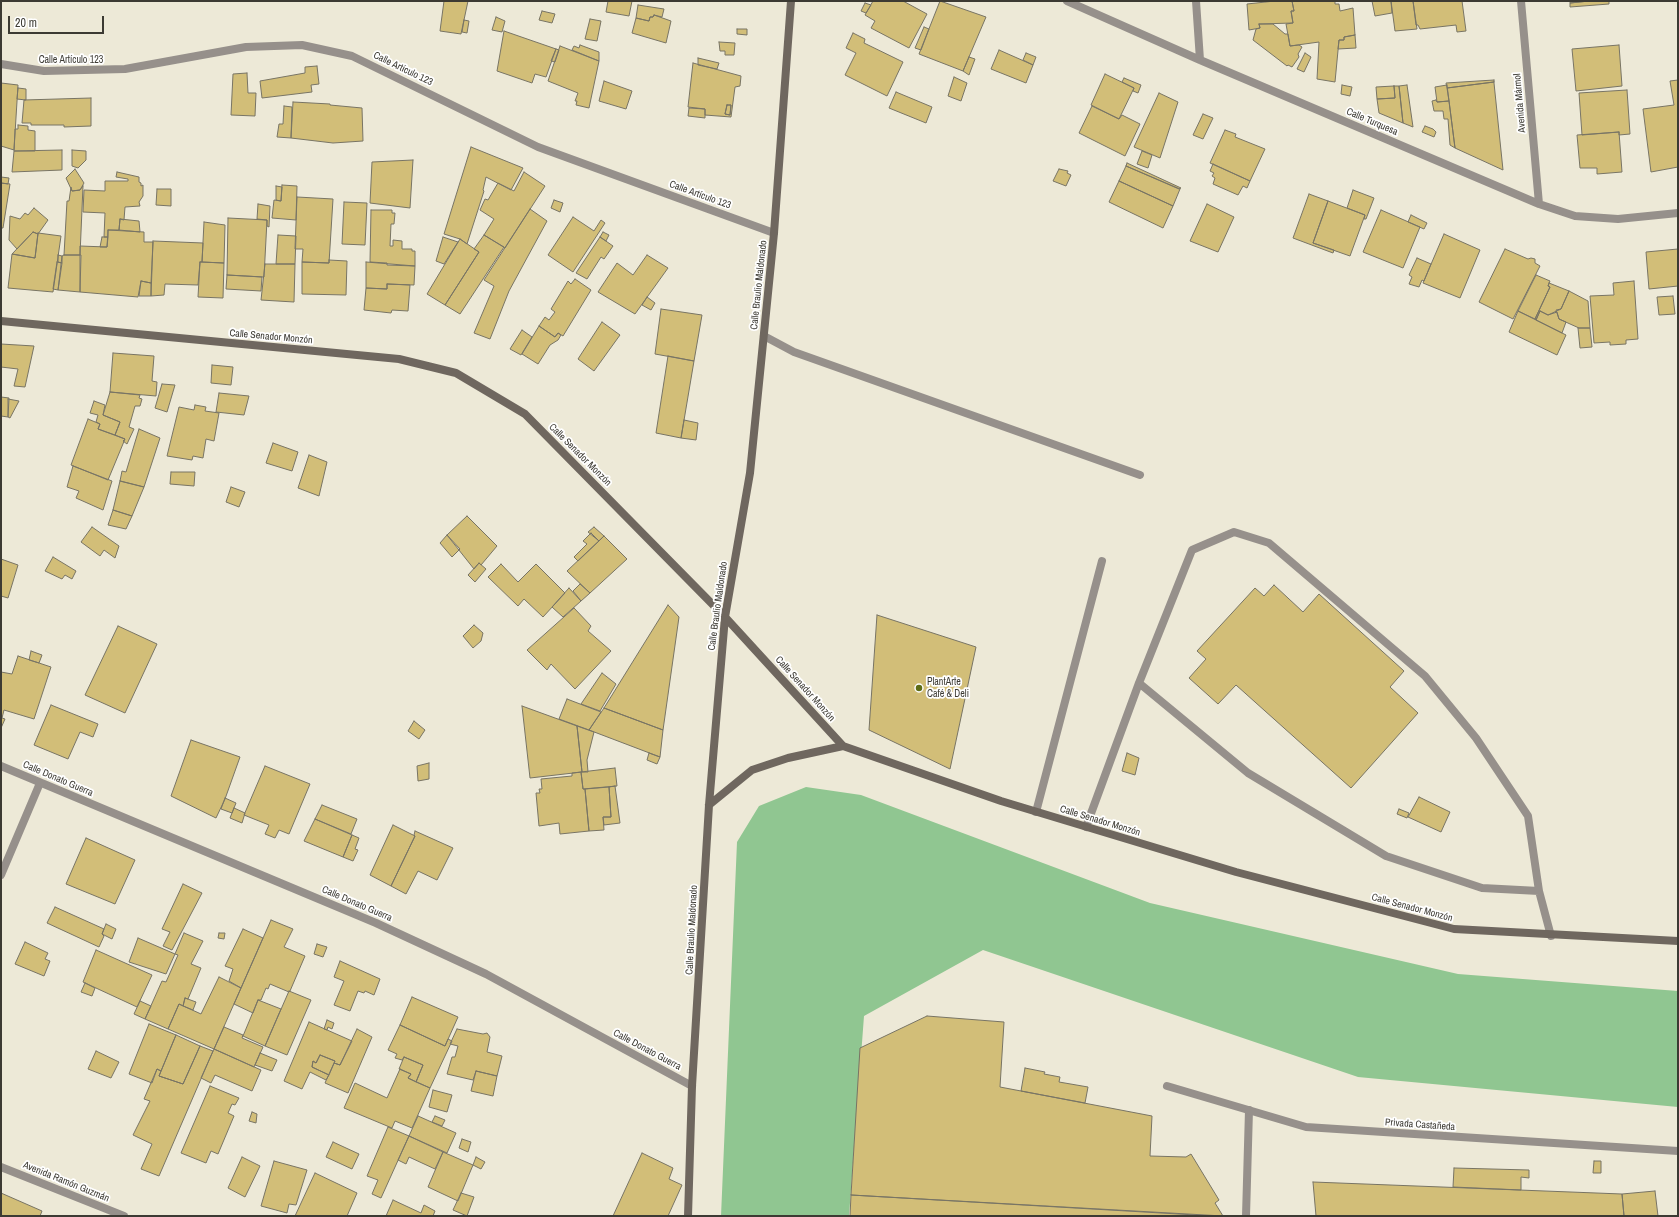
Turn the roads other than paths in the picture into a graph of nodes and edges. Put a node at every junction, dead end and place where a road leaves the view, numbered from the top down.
1 (791, 1) edge
2 (1067, 1) edge
3 (1196, 1) edge
4 (1521, 1) edge
5 (1200, 60) junction
6 (1, 64) edge
7 (1539, 204) junction
8 (1678, 213) edge
9 (774, 233) junction
10 (1, 321) edge
11 (764, 336) junction
12 (1140, 475) dead end
13 (1102, 561) dead end
14 (725, 617) junction
15 (1139, 683) junction
16 (843, 746) junction
17 (1, 766) edge
18 (40, 782) junction
19 (709, 805) junction
20 (1036, 812) junction
21 (1086, 827) junction
22 (1, 875) edge
23 (1539, 891) junction
24 (1551, 936) junction
25 (1678, 941) edge
26 (692, 1086) junction
27 (1167, 1086) dead end
28 (1249, 1110) junction
29 (1678, 1151) edge
30 (1, 1167) edge
31 (124, 1216) edge
32 (688, 1216) edge
33 (1246, 1216) edge

1 - 9 street, Calle Braulio Maldonado
2 - 5 street, Calle Turquesa
3 - 5 street
4 - 7 street, Avenida Mármol
5 - 7 street, Calle Turquesa
6 - 9 street, Calle Artículo 123
7 - 8 street, Calle Turquesa
9 - 11 street, Calle Braulio Maldonado
10 - 14 street, Calle Senador Monzón
11 - 12 street
11 - 14 street, Calle Braulio Maldonado
13 - 20 street
14 - 16 street, Calle Senador Monzón
14 - 19 street, Calle Braulio Maldonado
15 - 21 street
15 - 23 street
15 - 23 street
16 - 19 street
16 - 20 street, Calle Senador Monzón
17 - 18 street, Calle Donato Guerra
18 - 22 street
18 - 26 street, Calle Donato Guerra
19 - 26 street, Calle Braulio Maldonado
20 - 21 street, Calle Senador Monzón
21 - 24 street, Calle Senador Monzón
23 - 24 street
24 - 25 street, Calle Senador Monzón
26 - 32 street, Calle Braulio Maldonado
27 - 28 street, Privada Castañeda
28 - 29 street, Privada Castañeda
28 - 33 street
30 - 31 street, Avenida Ramón Guzmán

